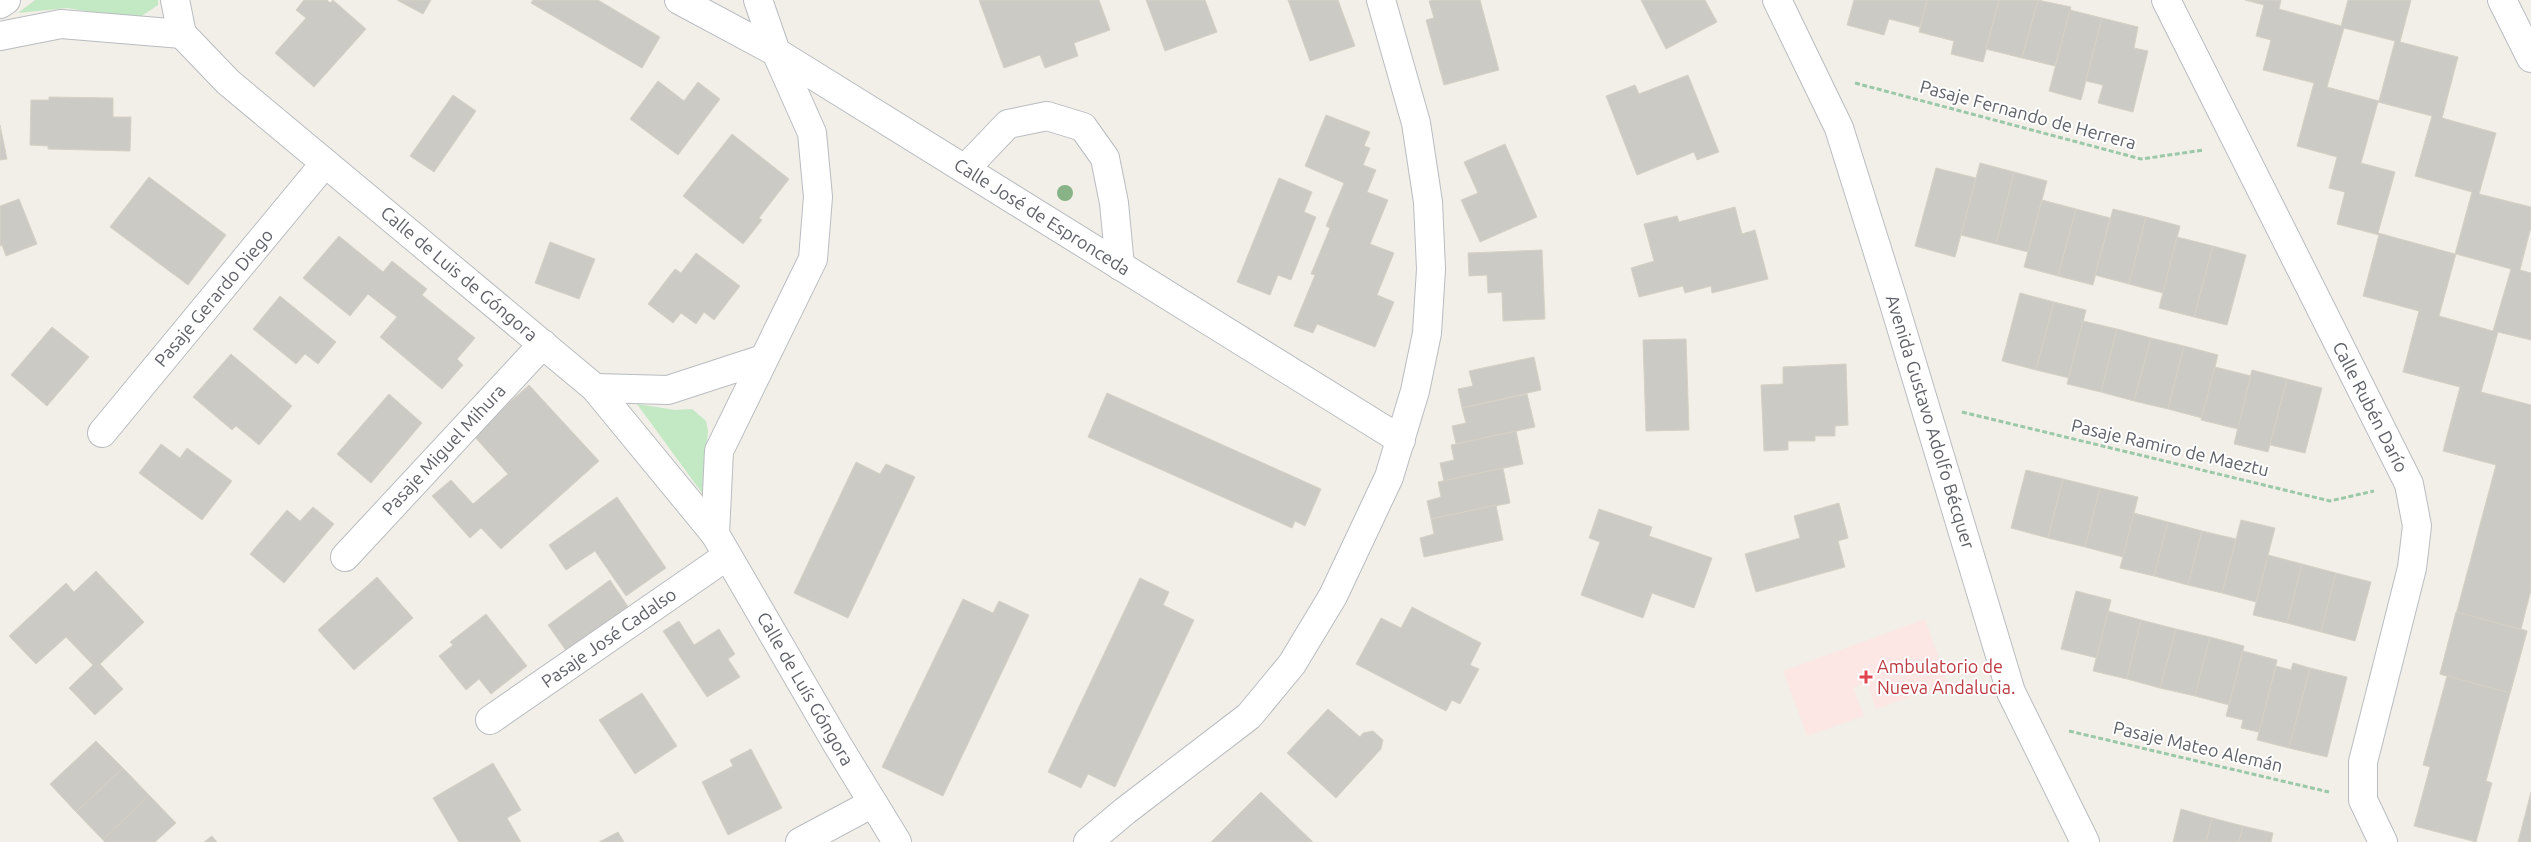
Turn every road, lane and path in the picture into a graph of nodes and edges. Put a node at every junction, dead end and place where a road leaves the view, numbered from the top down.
1 (6, 0) edge
2 (175, 0) edge
3 (679, 0) edge
4 (758, 0) edge
5 (1381, 0) edge
6 (1777, 0) edge
7 (2166, 0) edge
8 (2502, 0) edge
9 (0, 4) edge
10 (182, 34) junction
11 (0, 36) edge
12 (776, 52) junction
13 (2531, 58) edge
14 (1812, 72) junction
15 (2239, 145) junction
16 (325, 163) junction
17 (965, 169) junction
18 (1120, 266) junction
19 (543, 344) junction
20 (763, 359) junction
21 (595, 388) junction
22 (1925, 403) junction
23 (102, 433) dead end
24 (1401, 440) junction
25 (2409, 484) junction
26 (721, 545) junction
27 (345, 557) dead end
28 (490, 720) dead end
29 (2026, 721) junction
30 (2363, 800) junction
31 (873, 803) junction
32 (894, 837) edge
33 (800, 842) edge
34 (920, 842) edge
35 (1088, 842) edge
36 (2085, 842) edge
37 (2383, 842) edge

1 - 9 street
2 - 10 street
3 - 12 street, Calle José de Espronceda
4 - 12 street
5 - 24 street
6 - 14 street, Avenida Gustavo Adolfo Bécquer
7 - 15 street, Calle Rubén Darío
8 - 13 street
10 - 11 street
10 - 16 street, Calle de Luis de Góngora
12 - 17 street, Calle José de Espronceda
12 - 20 street
14 - 15 path, Pasaje Fernando de Herrera
14 - 22 street, Avenida Gustavo Adolfo Bécquer
15 - 25 street, Calle Rubén Darío
16 - 19 street, Calle de Luis de Góngora
16 - 23 street, Pasaje Gerardo Diego
17 - 18 street, Calle José de Espronceda
17 - 18 street
18 - 24 street, Calle José de Espronceda
19 - 21 street, Calle de Luis de Góngora
19 - 27 street, Pasaje Miguel Mihura
20 - 21 street
20 - 26 street
21 - 26 street, Calle de Luis de Góngora
22 - 25 path, Pasaje Ramiro de Maeztu
22 - 29 street, Avenida Gustavo Adolfo Bécquer
24 - 35 street
25 - 30 street, Calle Rubén Darío
26 - 28 street, Pasaje José Cadalso
26 - 31 street, Calle de Luís Góngora
29 - 30 path, Pasaje Mateo Alemán
29 - 36 street, Avenida Gustavo Adolfo Bécquer
30 - 37 street, Calle Rubén Darío
31 - 32 street, Calle de Luís Góngora
31 - 33 street
32 - 34 street

